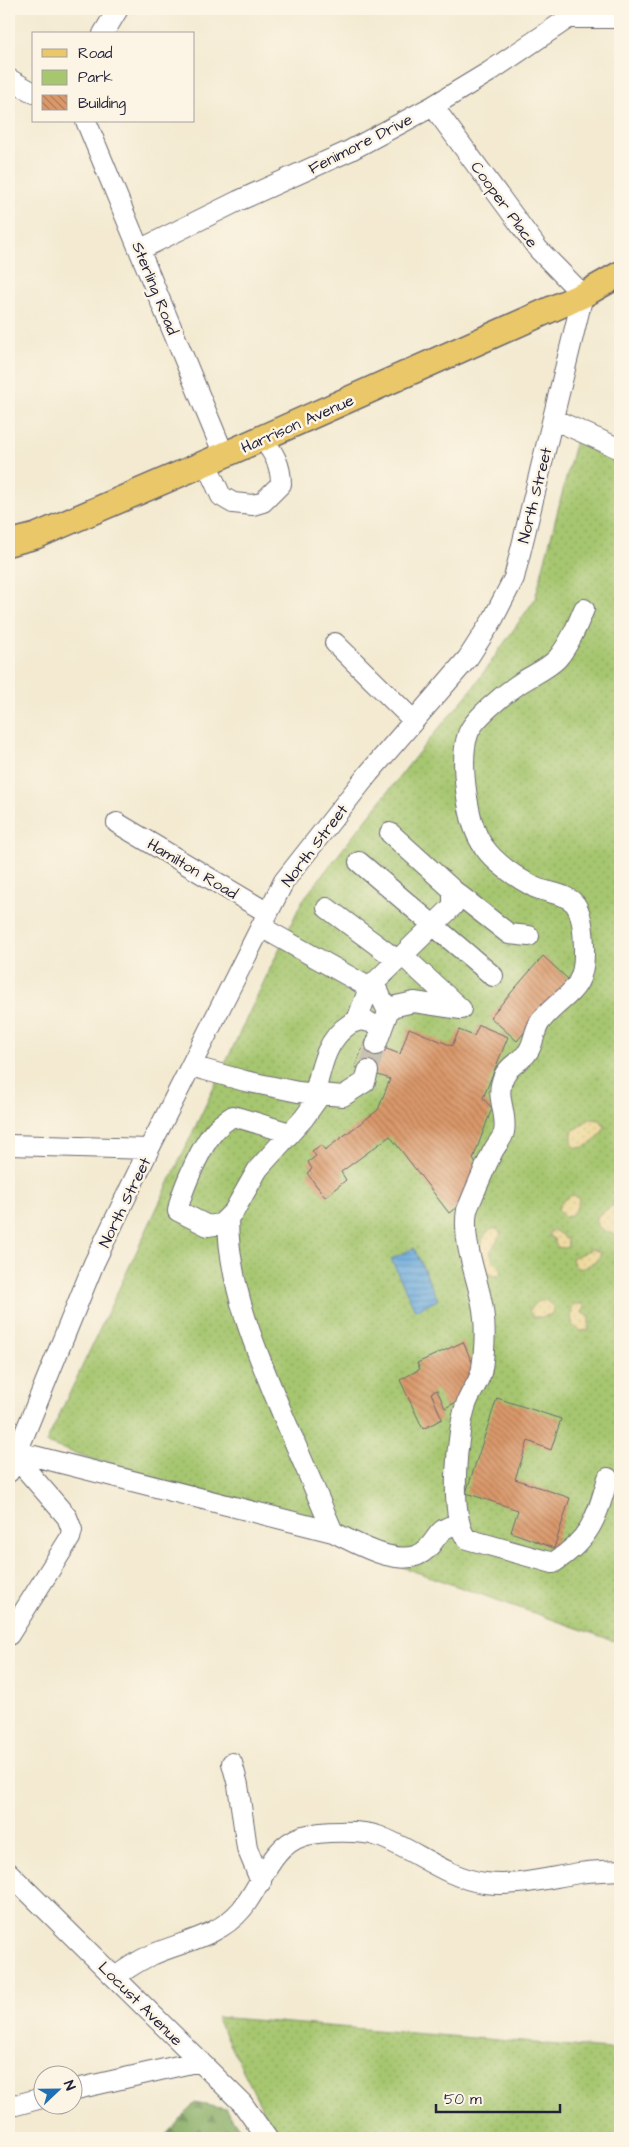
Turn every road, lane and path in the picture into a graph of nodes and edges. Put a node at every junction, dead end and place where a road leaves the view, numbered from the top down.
1 (118, 9) edge
2 (575, 14) edge
3 (620, 18) edge
4 (104, 32) edge
5 (9, 79) edge
6 (32, 91) edge
7 (433, 106) junction
8 (86, 122) edge
9 (141, 249) junction
10 (620, 274) edge
11 (583, 295) junction
12 (553, 419) junction
13 (262, 438) junction
14 (620, 449) edge
15 (215, 459) junction
16 (9, 543) edge
17 (584, 610) dead end
18 (335, 643) dead end
19 (414, 721) junction
20 (117, 823) dead end
21 (390, 833) dead end
22 (359, 862) dead end
23 (454, 890) junction
24 (327, 908) dead end
25 (264, 920) junction
26 (432, 926) junction
27 (529, 936) dead end
28 (400, 958) junction
29 (493, 976) dead end
30 (369, 988) junction
31 (387, 1008) junction
32 (357, 1020) junction
33 (191, 1066) junction
34 (368, 1071) tunnel mouth
35 (318, 1094) junction
36 (290, 1134) junction
37 (9, 1145) edge
38 (149, 1148) junction
39 (228, 1217) junction
40 (14, 1461) edge
41 (608, 1478) dead end
42 (458, 1524) junction
43 (333, 1532) junction
44 (9, 1635) edge
45 (232, 1763) dead end
46 (620, 1870) edge
47 (9, 1873) edge
48 (261, 1882) junction
49 (115, 1977) junction
50 (200, 2061) junction
51 (82, 2088) edge
52 (32, 2101) edge
53 (9, 2103) edge
54 (267, 2138) edge

1 - 4 street
2 - 3 street, Fenimore Drive
2 - 7 street, Fenimore Drive
5 - 6 street
7 - 9 street, Fenimore Drive
7 - 11 street, Cooper Place
8 - 9 street, Sterling Road
9 - 15 street, Sterling Road
10 - 11 main road
11 - 12 street, North Street
11 - 13 main road, Harrison Avenue
12 - 14 street
12 - 19 street, North Street
13 - 15 main road, Harrison Avenue
13 - 15 street
15 - 16 main road, Harrison Avenue
17 - 42 street
18 - 19 street
19 - 25 street, North Street
20 - 25 street, Hamilton Road
21 - 23 street
22 - 26 street
23 - 26 street
23 - 27 street
24 - 28 street
25 - 30 street, Hamilton Road
25 - 33 street, North Street
26 - 28 street
26 - 29 street
28 - 30 street
28 - 31 street
30 - 31 street, Hamilton Road
30 - 32 street
31 - 32 street
32 - 35 street
33 - 35 street
33 - 38 street, North Street
34 - 35 street
35 - 36 street
36 - 39 street
36 - 39 street
37 - 38 street
38 - 40 street, North Street
39 - 43 street
40 - 43 street
40 - 44 street
41 - 42 street
42 - 43 street
45 - 48 street
46 - 48 street
47 - 49 street, Locust Avenue
48 - 49 street
49 - 50 street, Locust Avenue
50 - 51 street
50 - 54 street, Locust Avenue
52 - 53 street

